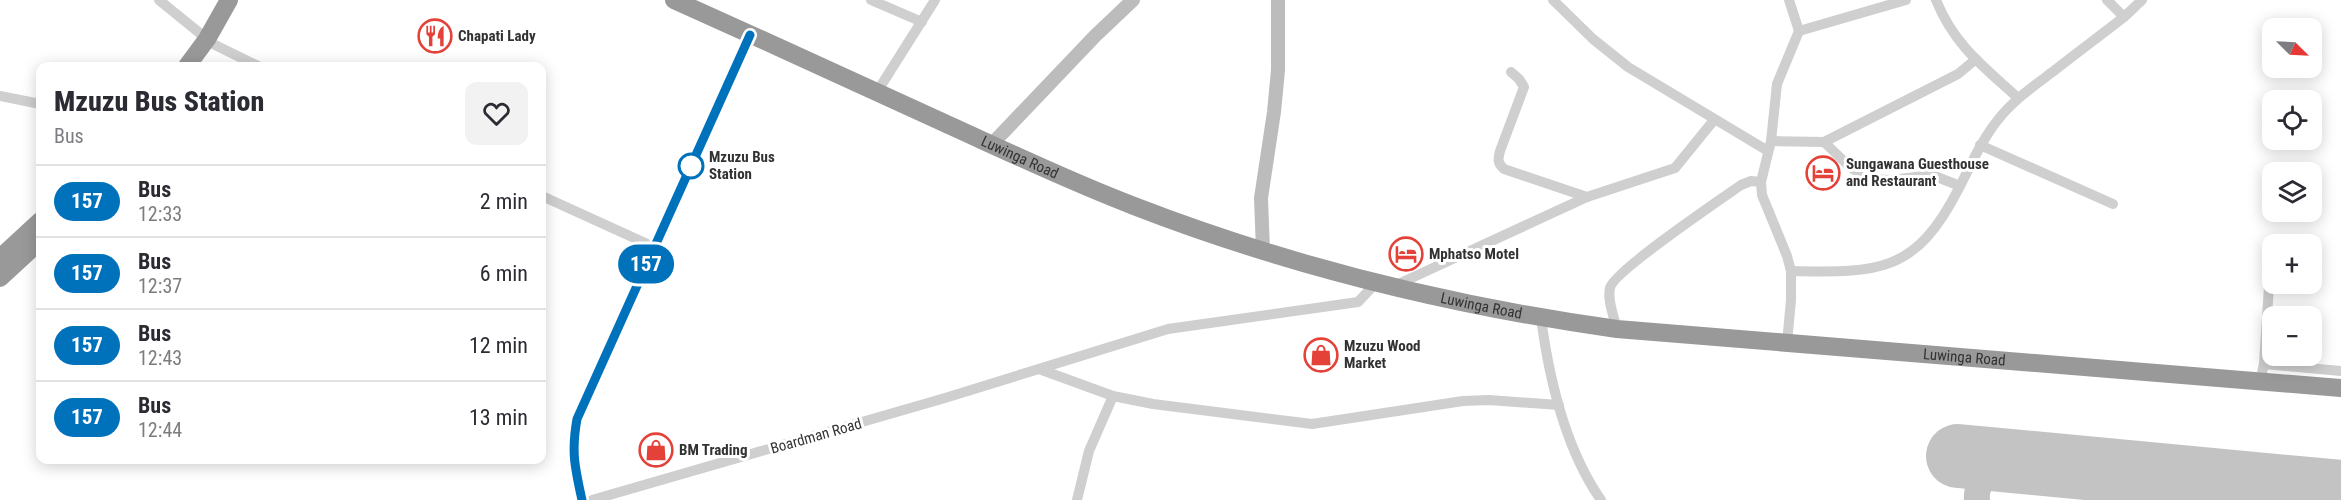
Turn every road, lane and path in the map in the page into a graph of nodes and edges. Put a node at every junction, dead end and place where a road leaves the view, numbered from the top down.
1 (159, 0) edge
2 (229, 0) edge
3 (241, 0) edge
4 (674, 0) edge
5 (871, 0) edge
6 (935, 0) edge
7 (1133, 0) edge
8 (1278, 0) edge
9 (1552, 0) edge
10 (1789, 0) edge
11 (1906, 0) edge
12 (1936, 0) edge
13 (2107, 0) edge
14 (2142, 0) edge
15 (2124, 17) junction
16 (922, 22) junction
17 (1799, 31) junction
18 (750, 35) junction
19 (211, 42) junction
20 (1976, 59) junction
21 (191, 62) edge
22 (203, 62) edge
23 (250, 62) edge
24 (1511, 72) dead end
25 (877, 92) junction
26 (0, 96) edge
27 (2018, 98) junction
28 (36, 103) edge
29 (1714, 120) junction
30 (1824, 142) junction
31 (992, 144) junction
32 (1980, 145) junction
33 (1770, 146) junction
34 (1761, 182) junction
35 (1960, 186) junction
36 (546, 197) edge
37 (1587, 197) junction
38 (2113, 204) dead end
39 (36, 225) edge
40 (36, 244) edge
41 (654, 247) junction
42 (1263, 251) junction
43 (0, 258) edge
44 (1791, 271) junction
45 (0, 278) edge
46 (1384, 285) junction
47 (2268, 294) edge
48 (1541, 318) junction
49 (1617, 329) junction
50 (1787, 344) junction
51 (1039, 369) junction
52 (2341, 371) edge
53 (2262, 372) junction
54 (2341, 388) edge
55 (1113, 396) junction
56 (1559, 405) junction
57 (582, 500) edge
58 (592, 500) edge
59 (1077, 500) edge
60 (1601, 500) edge

1 - 19 street
2 - 19 highway
3 - 19 highway
4 - 18 highway, Luwinga Road
5 - 16 street
6 - 16 street
7 - 31 street
8 - 42 street
9 - 29 street
10 - 17 street
11 - 17 street
12 - 20 street
13 - 15 street
14 - 15 street
15 - 27 street
16 - 25 street
17 - 33 street
18 - 25 highway, Luwinga Road
18 - 41 street
19 - 21 highway
19 - 22 highway
19 - 23 street
20 - 27 street
20 - 30 street
24 - 37 street
25 - 31 highway, Luwinga Road
26 - 28 street
27 - 32 street
29 - 33 street
29 - 37 street, Boardman Road
30 - 33 street
30 - 35 street
31 - 42 highway, Luwinga Road
32 - 35 street
32 - 38 street
33 - 34 street
34 - 44 street
34 - 49 street
35 - 44 street
36 - 41 street
37 - 46 street, Boardman Road
39 - 43 highway
40 - 45 highway
41 - 57 street
42 - 46 highway, Luwinga Road
44 - 50 street
46 - 48 highway, Luwinga Road
46 - 51 street, Boardman Road
47 - 53 street
48 - 49 highway, Luwinga Road
48 - 56 street
49 - 50 highway, Luwinga Road
50 - 53 highway, Luwinga Road
51 - 55 street
51 - 58 street, Boardman Road
52 - 53 street
53 - 54 highway, Luwinga Road
55 - 56 street
55 - 59 street
56 - 60 street

